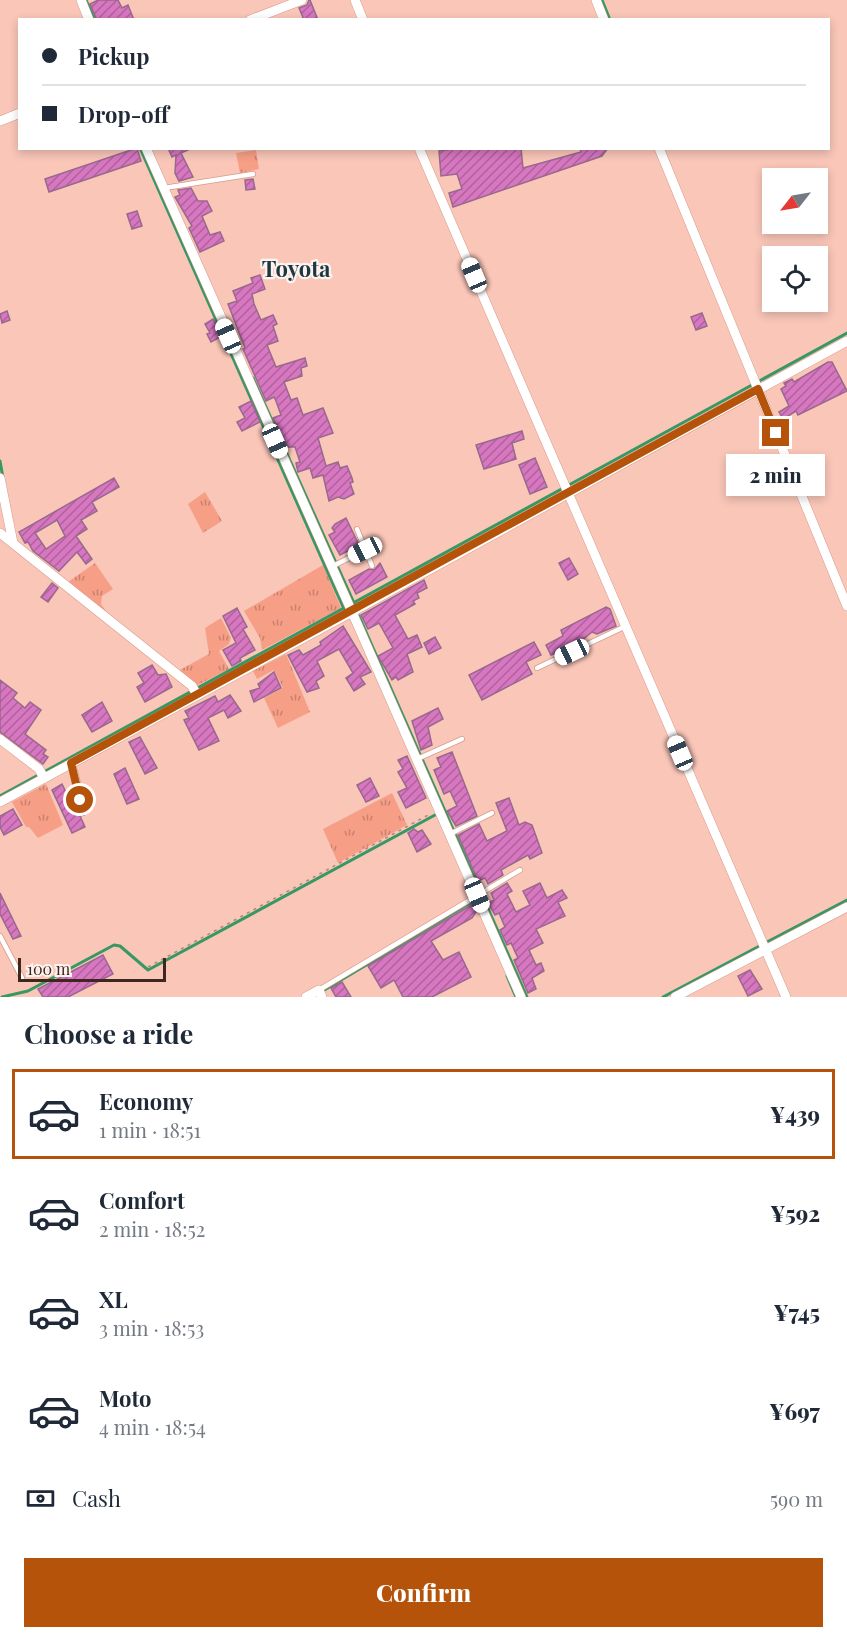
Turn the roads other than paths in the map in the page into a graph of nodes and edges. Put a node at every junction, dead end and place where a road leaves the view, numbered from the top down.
1 (81, 0) edge
2 (302, 0) edge
3 (355, 0) edge
4 (596, 0) edge
5 (88, 18) edge
6 (255, 18) edge
7 (362, 18) edge
8 (603, 18) edge
9 (18, 114) edge
10 (0, 121) edge
11 (147, 150) edge
12 (420, 150) edge
13 (660, 150) edge
14 (253, 174) dead end
15 (166, 188) junction
16 (847, 341) edge
17 (756, 386) junction
18 (0, 478) edge
19 (567, 490) junction
20 (357, 528) dead end
21 (0, 533) edge
22 (13, 543) junction
23 (365, 550) junction
24 (335, 565) junction
25 (372, 566) dead end
26 (847, 606) edge
27 (350, 608) junction
28 (626, 626) junction
29 (537, 668) dead end
30 (196, 692) junction
31 (0, 739) edge
32 (462, 739) dead end
33 (420, 758) junction
34 (73, 766) junction
35 (42, 775) junction
36 (0, 802) edge
37 (85, 810) dead end
38 (492, 813) dead end
39 (453, 833) junction
40 (520, 870) dead end
41 (480, 894) junction
42 (847, 907) edge
43 (0, 936) edge
44 (764, 946) junction
45 (22, 978) dead end
46 (320, 993) edge
47 (306, 997) edge
48 (521, 997) edge
49 (675, 997) edge
50 (786, 997) edge

1 - 5 street
2 - 6 street
3 - 7 street
4 - 8 street
9 - 10 street
11 - 15 street
12 - 19 street
13 - 17 street
14 - 15 lane
15 - 24 street
16 - 17 street
17 - 19 street
17 - 26 street
18 - 22 street
19 - 27 street
19 - 28 street
20 - 23 lane
21 - 22 street
22 - 30 street
23 - 24 lane
23 - 25 lane
24 - 27 street
27 - 30 street
27 - 33 street
28 - 29 lane
28 - 44 street
30 - 34 street
31 - 35 street
32 - 33 lane
33 - 39 street
34 - 35 street
34 - 37 lane
35 - 36 street
38 - 39 lane
39 - 41 street
40 - 41 lane
41 - 46 lane
41 - 48 street
42 - 44 street
43 - 45 lane
44 - 49 street
44 - 50 street
46 - 47 street

